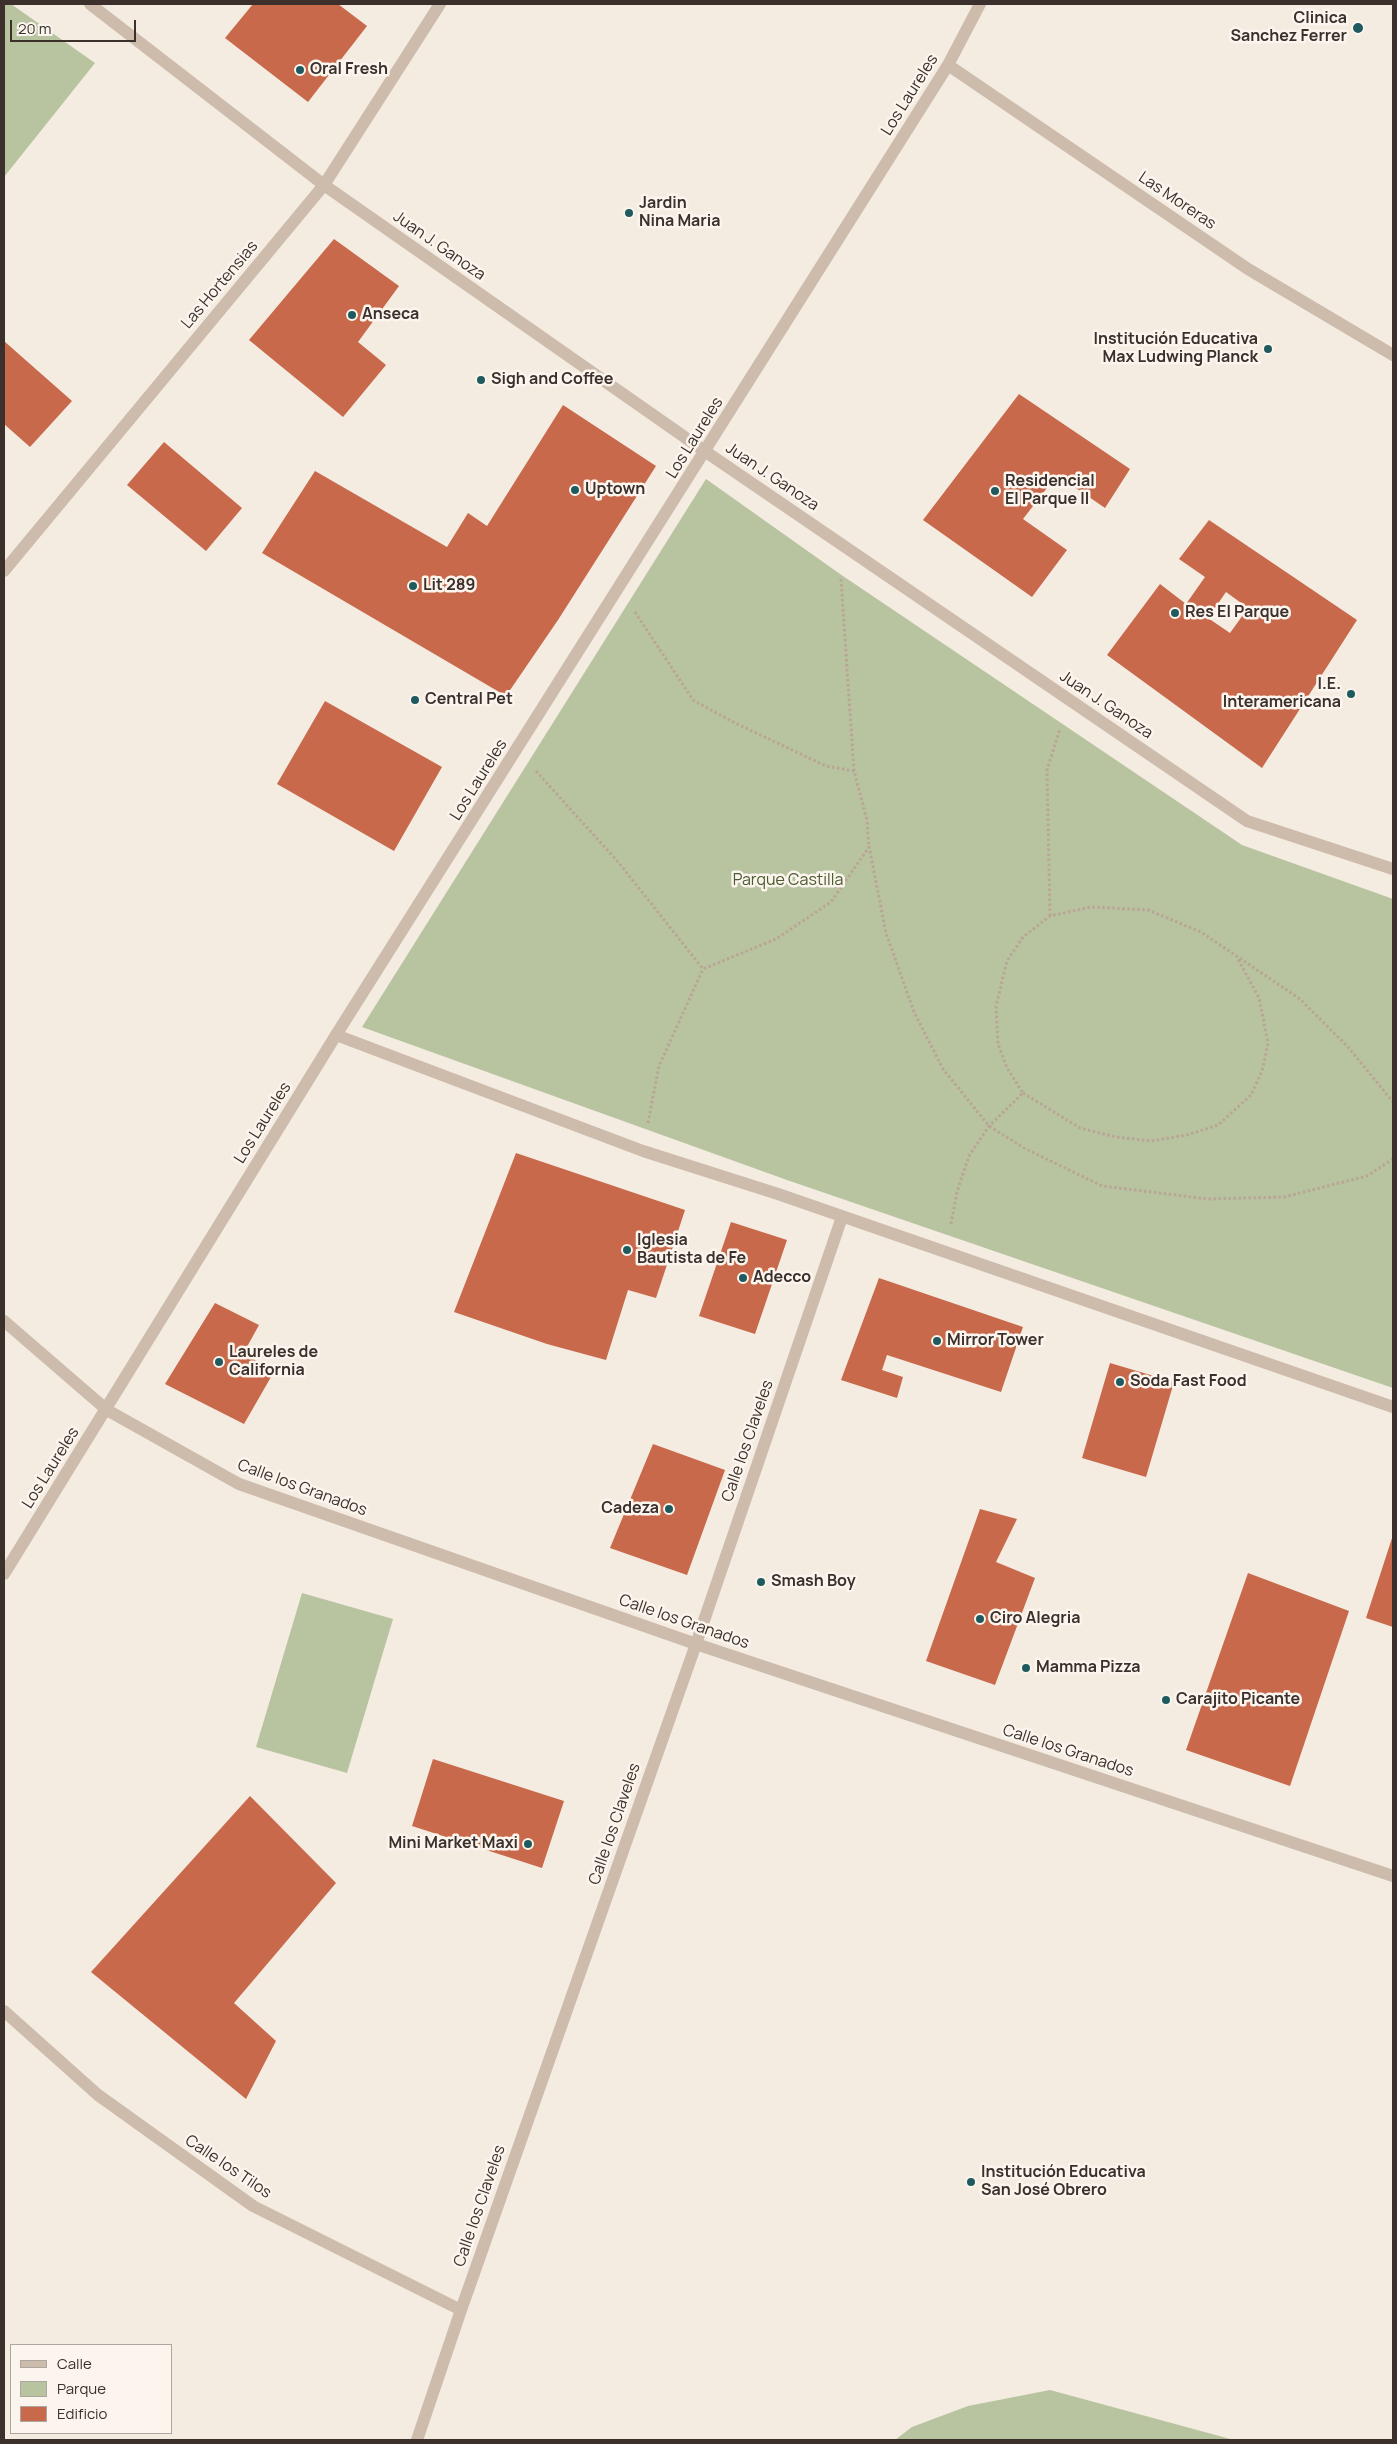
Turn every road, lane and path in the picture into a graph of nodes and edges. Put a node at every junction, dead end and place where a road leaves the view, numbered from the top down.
1 (90, 4) edge
2 (440, 4) edge
3 (980, 4) edge
4 (948, 65) junction
5 (324, 185) junction
6 (1393, 354) edge
7 (706, 452) junction
8 (854, 553) junction
9 (4, 571) edge
10 (620, 588) junction
11 (1070, 700) junction
12 (516, 751) junction
13 (854, 771) junction
14 (869, 846) junction
15 (1393, 869) edge
16 (1050, 916) junction
17 (1236, 956) junction
18 (704, 969) junction
19 (336, 1035) junction
20 (1024, 1093) junction
21 (1393, 1102) edge
22 (989, 1126) junction
23 (643, 1150) junction
24 (1393, 1159) edge
25 (842, 1217) junction
26 (946, 1252) junction
27 (4, 1321) edge
28 (1393, 1407) edge
29 (106, 1410) junction
30 (4, 1574) edge
31 (696, 1644) junction
32 (1393, 1876) edge
33 (4, 2011) edge
34 (460, 2310) junction
35 (417, 2440) edge

1 - 5 street, Juan J. Ganoza
2 - 5 street, Las Hortensias
3 - 4 street, Los Laureles
4 - 6 street, Las Moreras
4 - 7 street, Los Laureles
5 - 7 street, Juan J. Ganoza
5 - 9 street, Las Hortensias
7 - 8 street, Juan J. Ganoza
7 - 10 street, Los Laureles
8 - 11 street, Juan J. Ganoza
8 - 13 path
10 - 12 street, Los Laureles
10 - 13 path
11 - 15 street, Juan J. Ganoza
11 - 16 path
12 - 18 path
12 - 19 street, Los Laureles
13 - 14 path
14 - 14 path
14 - 18 path
14 - 22 path
16 - 17 path
16 - 20 path
17 - 20 path
17 - 21 path
18 - 23 path
19 - 23 street
19 - 29 street, Los Laureles
20 - 22 path
22 - 24 path
22 - 26 path
23 - 25 street
25 - 26 street
25 - 31 street, Calle los Claveles
26 - 28 street
27 - 29 street, Calle los Granados
29 - 30 street, Los Laureles
29 - 31 street, Calle los Granados
31 - 32 street, Calle los Granados
31 - 34 street, Calle los Claveles
33 - 34 street, Calle los Tilos
34 - 35 street, Calle los Claveles

